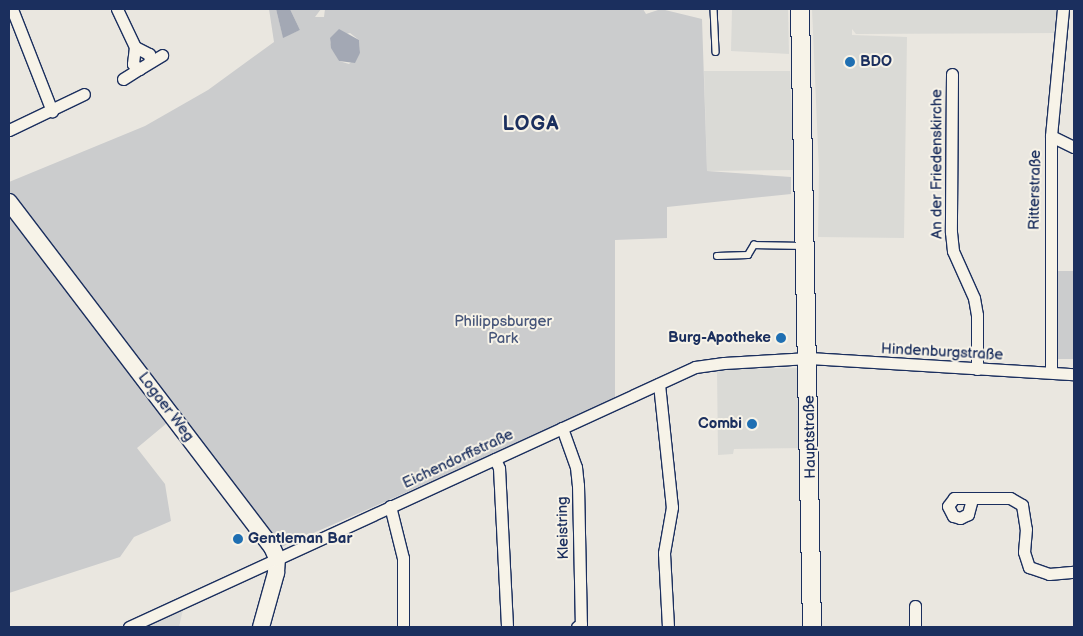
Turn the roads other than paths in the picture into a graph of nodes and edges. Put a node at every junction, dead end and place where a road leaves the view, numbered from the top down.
1 (12, 9) edge
2 (117, 9) edge
3 (714, 9) edge
4 (1063, 9) edge
5 (801, 14) edge
6 (135, 48) junction
7 (716, 52) dead end
8 (162, 55) dead end
9 (150, 61) junction
10 (139, 69) junction
11 (952, 74) dead end
12 (123, 79) dead end
13 (84, 94) dead end
14 (52, 111) junction
15 (9, 130) edge
16 (1051, 136) junction
17 (1074, 147) edge
18 (9, 202) edge
19 (807, 246) junction
20 (717, 256) dead end
21 (809, 358) junction
22 (976, 369) junction
23 (1051, 372) junction
24 (1074, 374) edge
25 (659, 384) junction
26 (562, 428) junction
27 (495, 459) junction
28 (972, 499) dead end
29 (390, 506) junction
30 (276, 558) junction
31 (1074, 572) edge
32 (916, 606) dead end
33 (129, 627) edge
34 (261, 627) edge
35 (403, 627) edge
36 (507, 627) edge
37 (577, 627) edge
38 (668, 627) edge
39 (812, 627) edge
40 (915, 627) edge

1 - 14 street
2 - 6 street
3 - 7 lane
4 - 16 street, Ritterstraße
5 - 19 main road, Hauptstraße
6 - 9 street
6 - 10 street
8 - 9 street
9 - 10 street
10 - 12 street
11 - 22 street, An der Friedenskirche
13 - 14 street
14 - 15 street
16 - 17 street
16 - 23 street, Ritterstraße
18 - 30 street, Logaer Weg
19 - 20 lane
19 - 21 main road, Hauptstraße
21 - 22 street, Hindenburgstraße
21 - 25 street, Eichendorffstraße
21 - 39 main road, Hauptstraße
22 - 23 street, Hindenburgstraße
23 - 24 street, Hindenburgstraße
25 - 26 street, Eichendorffstraße
25 - 38 street
26 - 27 street, Eichendorffstraße
26 - 37 street, Kleistring
27 - 29 street, Eichendorffstraße
27 - 36 street
28 - 31 street
29 - 30 street, Eichendorffstraße
29 - 35 street
30 - 33 street, Eichendorffstraße
30 - 34 street
32 - 40 street

